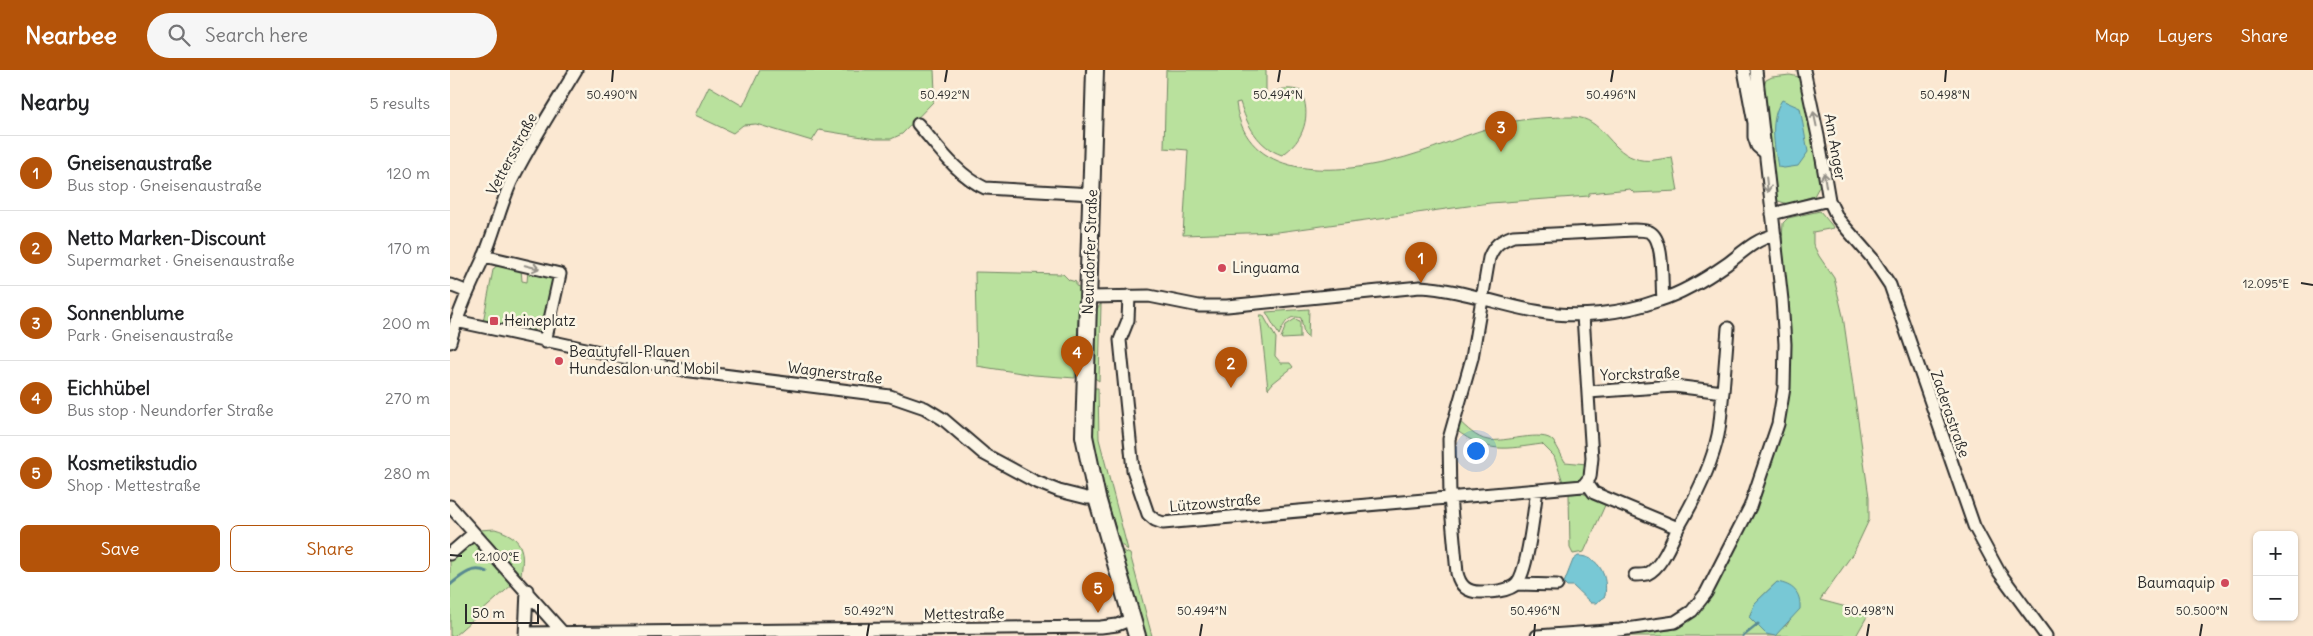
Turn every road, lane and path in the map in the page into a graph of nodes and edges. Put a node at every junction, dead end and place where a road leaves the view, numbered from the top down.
1 (576, 70) edge
2 (1095, 70) edge
3 (1744, 70) edge
4 (1756, 70) edge
5 (1761, 70) edge
6 (1804, 70) edge
7 (918, 124) dead end
8 (1764, 152) junction
9 (1093, 194) junction
10 (1828, 200) junction
11 (1772, 214) junction
12 (1775, 234) junction
13 (484, 256) junction
14 (450, 285) edge
15 (468, 292) junction
16 (1129, 296) junction
17 (1483, 296) junction
18 (1089, 297) junction
19 (1663, 300) junction
20 (1583, 315) junction
21 (456, 321) junction
22 (1728, 328) dead end
23 (450, 342) edge
24 (545, 342) junction
25 (1588, 392) junction
26 (1723, 392) junction
27 (1585, 484) junction
28 (1537, 490) junction
29 (1450, 497) junction
30 (1097, 498) junction
31 (450, 506) edge
32 (1678, 528) junction
33 (473, 534) junction
34 (450, 554) edge
35 (1635, 575) dead end
36 (1516, 584) junction
37 (1557, 585) dead end
38 (527, 590) junction
39 (1132, 619) junction
40 (563, 633) junction
41 (525, 635) edge
42 (1137, 636) edge
43 (1537, 636) edge
44 (2046, 636) edge

1 - 13 street, Vettersstraße
2 - 9 street, Neundorfer Straße
3 - 8 street
4 - 5 street
4 - 8 street
10 -> 6 street, Am Anger
7 - 9 street
8 -> 11 street
9 - 18 street, Neundorfer Straße
10 - 11 street, Am Anger
10 - 44 street, Zaderastraße
11 - 12 street
12 - 19 street
12 - 43 street
13 - 15 street
13 -> 24 street
14 - 15 street
15 - 21 street
16 - 17 street
16 - 18 street
16 - 29 street, Lützowstraße
17 - 19 street
17 - 20 street
17 - 29 street
18 - 30 street, Neundorfer Straße
19 - 20 street
20 - 25 street, Yorckstraße
21 - 23 street
21 - 24 street
22 - 26 street
24 - 30 street, Wagnerstraße
25 - 26 street, Yorckstraße
25 - 27 street, Yorckstraße
26 - 32 street
27 - 28 street, Lützowstraße
27 - 32 street
28 - 29 street, Lützowstraße
28 - 36 street
29 - 36 street
30 - 39 street, Neundorfer Straße
31 - 33 street
32 - 35 street
33 - 34 street
33 - 38 street
36 - 37 street
38 - 40 street
38 - 41 street
39 - 40 street, Mettestraße
39 - 42 street, Neundorfer Straße
40 - 41 street, Mettestraße

